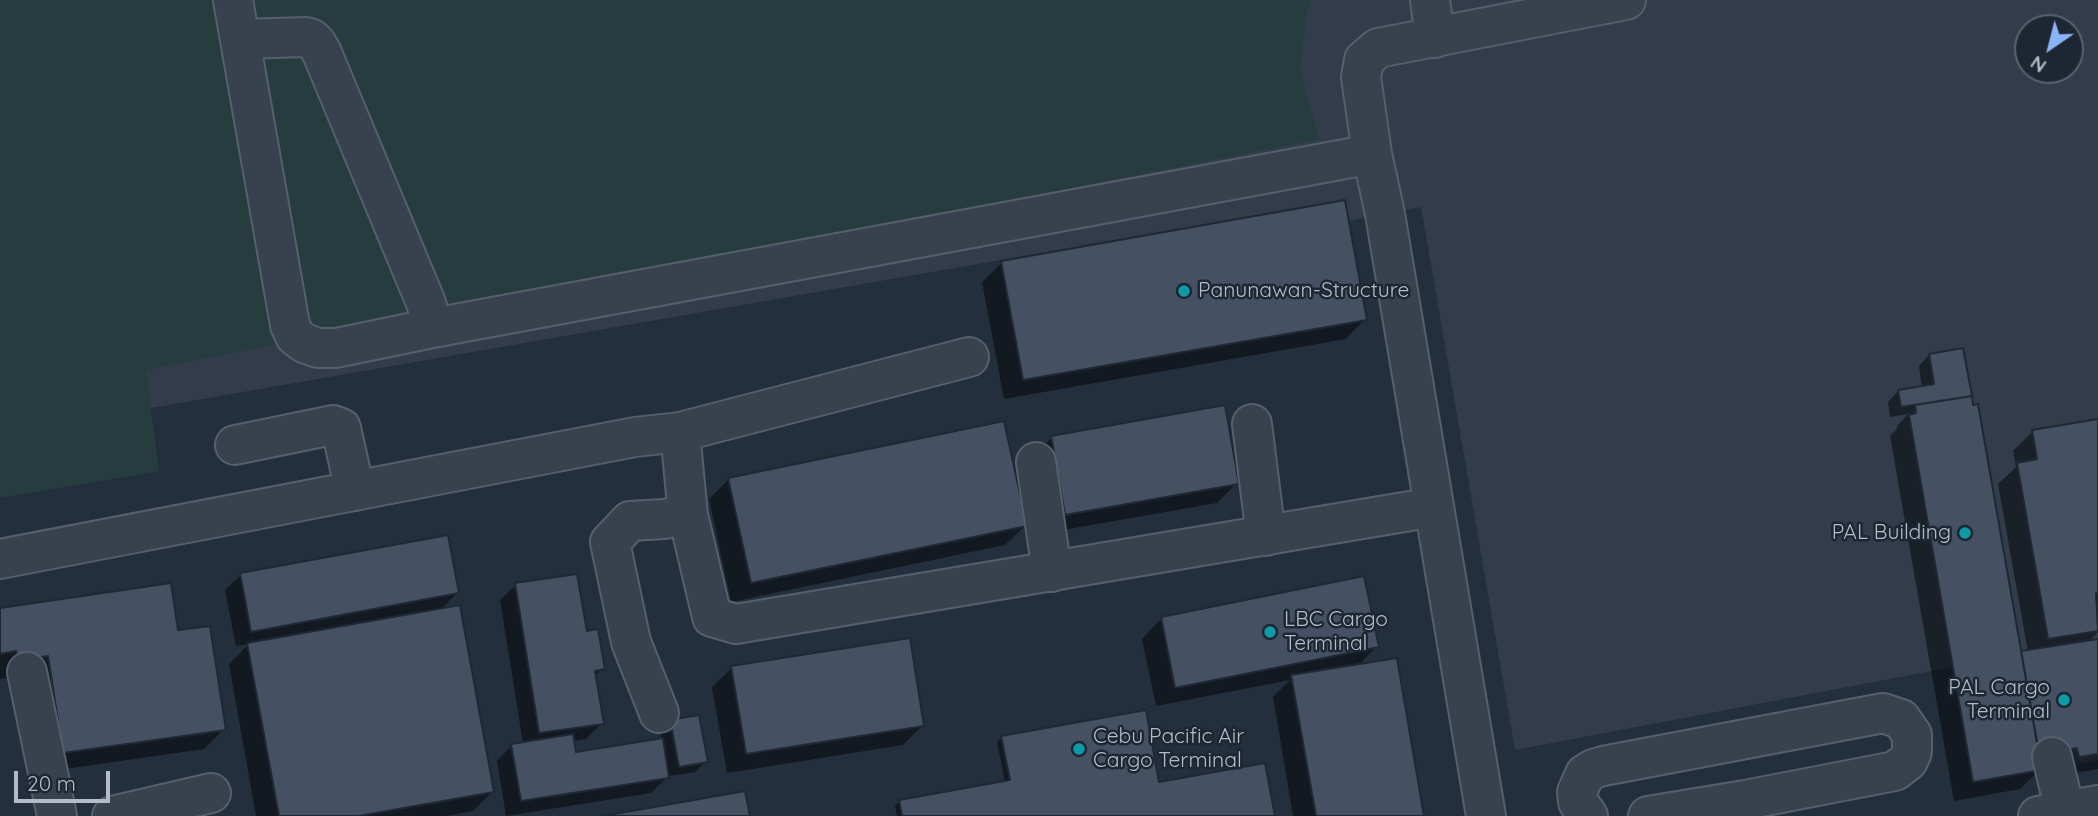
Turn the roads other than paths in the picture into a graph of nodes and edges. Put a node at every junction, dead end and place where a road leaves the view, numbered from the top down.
1 (233, 0) edge
2 (1430, 0) edge
3 (1626, 0) edge
4 (1435, 38) junction
5 (240, 39) junction
6 (1372, 155) junction
7 (433, 328) junction
8 (970, 357) dead end
9 (1252, 424) dead end
10 (680, 432) junction
11 (235, 444) dead end
12 (1036, 462) dead end
13 (355, 491) junction
14 (1434, 507) junction
15 (688, 515) junction
16 (1266, 536) junction
17 (0, 559) edge
18 (1052, 572) junction
19 (27, 672) dead end
20 (659, 713) dead end
21 (1734, 741) junction
22 (2053, 757) dead end
23 (211, 793) dead end
24 (1747, 808) edge
25 (2067, 811) edge
26 (57, 816) edge
27 (112, 816) edge
28 (1486, 816) edge
29 (1588, 816) edge
30 (1648, 816) edge

1 - 5 street
2 - 4 street
3 - 4 street
4 - 6 street
5 - 7 street
5 - 7 street
6 - 7 street
6 - 14 street
8 - 10 street
9 - 16 street
10 - 13 street
10 - 15 street
11 - 13 street
12 - 18 street
13 - 17 street
14 - 16 street
14 - 28 street
15 - 18 street
15 - 20 street
16 - 18 street
19 - 26 street
21 - 24 street
21 - 24 street
21 - 29 street
22 - 25 street
23 - 27 street
24 - 30 street

